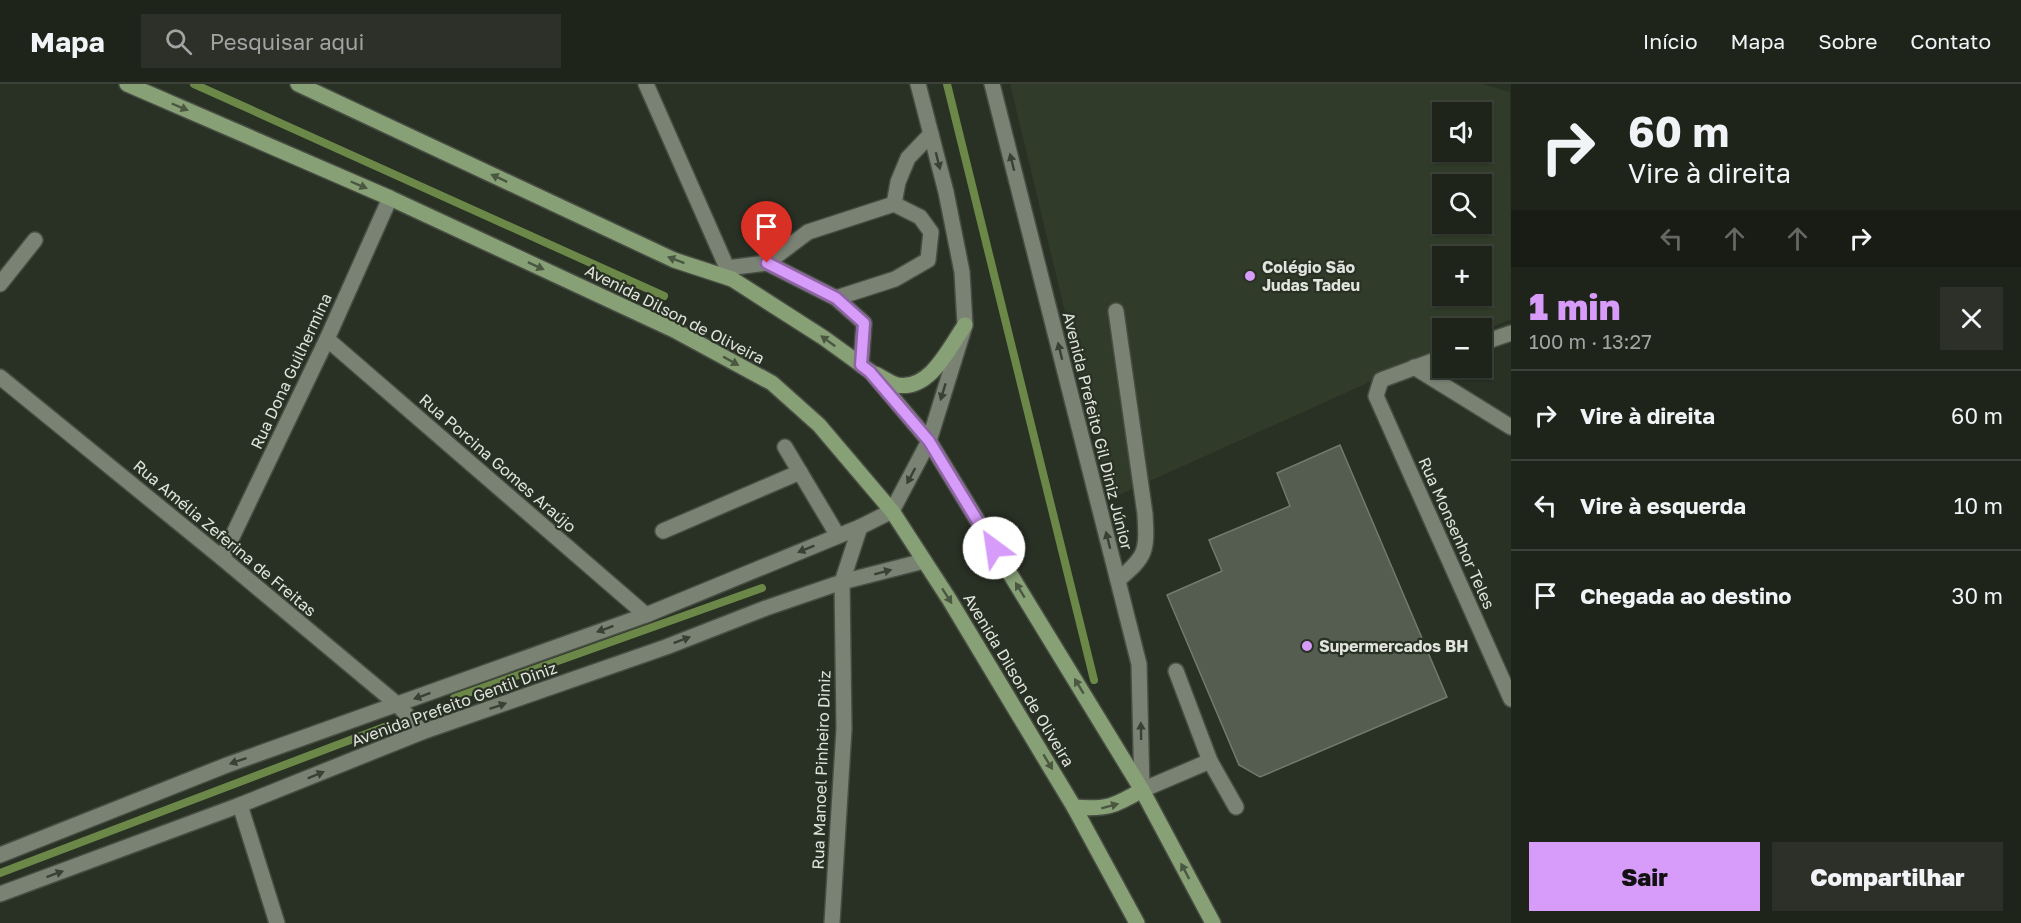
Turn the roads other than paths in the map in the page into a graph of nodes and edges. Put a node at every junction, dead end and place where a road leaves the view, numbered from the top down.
1 (127, 84) edge
2 (298, 84) edge
3 (646, 84) edge
4 (918, 84) edge
5 (992, 84) edge
6 (931, 134) junction
7 (390, 198) junction
8 (894, 204) junction
9 (35, 240) dead end
10 (767, 263) junction
11 (729, 273) junction
12 (0, 284) edge
13 (836, 298) junction
14 (1116, 311) dead end
15 (965, 325) junction
16 (1511, 333) edge
17 (327, 339) junction
18 (1492, 340) edge
19 (1432, 361) edge
20 (1414, 367) junction
21 (866, 369) junction
22 (0, 377) edge
23 (1511, 427) edge
24 (929, 441) junction
25 (785, 447) dead end
26 (800, 472) junction
27 (892, 511) junction
28 (860, 527) junction
29 (663, 531) dead end
30 (838, 536) junction
31 (222, 558) junction
32 (924, 561) junction
33 (1118, 580) junction
34 (842, 582) junction
35 (646, 615) junction
36 (1176, 671) dead end
37 (1511, 699) edge
38 (398, 705) junction
39 (422, 732) junction
40 (1209, 761) junction
41 (1142, 790) junction
42 (240, 805) junction
43 (1074, 807) junction
44 (1236, 807) dead end
45 (0, 855) edge
46 (0, 894) edge
47 (277, 923) edge
48 (832, 923) edge
49 (1137, 923) edge
50 (1213, 923) edge

1 -> 7 main road, Avenida Dilson de Oliveira
11 -> 2 main road
3 - 11 street
4 - 6 street
33 -> 5 street, Avenida Prefeito Gil Diniz Júnior
6 - 8 street
6 -> 15 street
7 - 17 street, Rua Dona Guilhermina
7 -> 27 main road, Avenida Dilson de Oliveira
8 - 10 street
8 - 13 street
9 - 12 street
10 - 11 street
10 - 13 street
21 -> 11 main road
13 - 21 street
14 - 33 street
15 - 21 main road
15 -> 24 street
16 - 18 street
17 - 31 street, Rua Dona Guilhermina
17 - 35 street, Rua Porcina Gomes Araújo
19 - 20 street
20 - 23 street
20 - 37 street, Rua Monsenhor Teles
21 - 24 main road
22 - 31 street, Rua Amélia Zeferina de Freitas
24 -> 27 street
41 -> 24 main road
25 - 26 street
26 - 29 street
26 - 30 street
27 - 28 street, Avenida Prefeito Gentil Diniz
27 - 32 main road, Avenida Dilson de Oliveira
28 - 30 street, Avenida Prefeito Gentil Diniz
28 - 34 street, Rua Manoel Pinheiro Diniz
30 -> 35 street, Avenida Prefeito Gentil Diniz
31 - 38 street, Rua Amélia Zeferina de Freitas
34 -> 32 street, Avenida Prefeito Gentil Diniz
32 -> 43 main road, Avenida Dilson de Oliveira
41 -> 33 street, Avenida Prefeito Gil Diniz Júnior
39 -> 34 street, Avenida Prefeito Gentil Diniz
34 - 48 street, Rua Manoel Pinheiro Diniz
35 -> 38 street, Avenida Prefeito Gentil Diniz
36 - 40 street
38 - 39 street, Rua Amélia Zeferina de Freitas
38 -> 45 street, Avenida Prefeito Gentil Diniz
42 -> 39 street, Avenida Prefeito Gentil Diniz
40 - 41 street
40 - 44 street
43 -> 41 main road
50 -> 41 main road
46 -> 42 street, Avenida Prefeito Gentil Diniz
42 - 47 street
43 - 49 main road, Avenida Dilson de Oliveira

